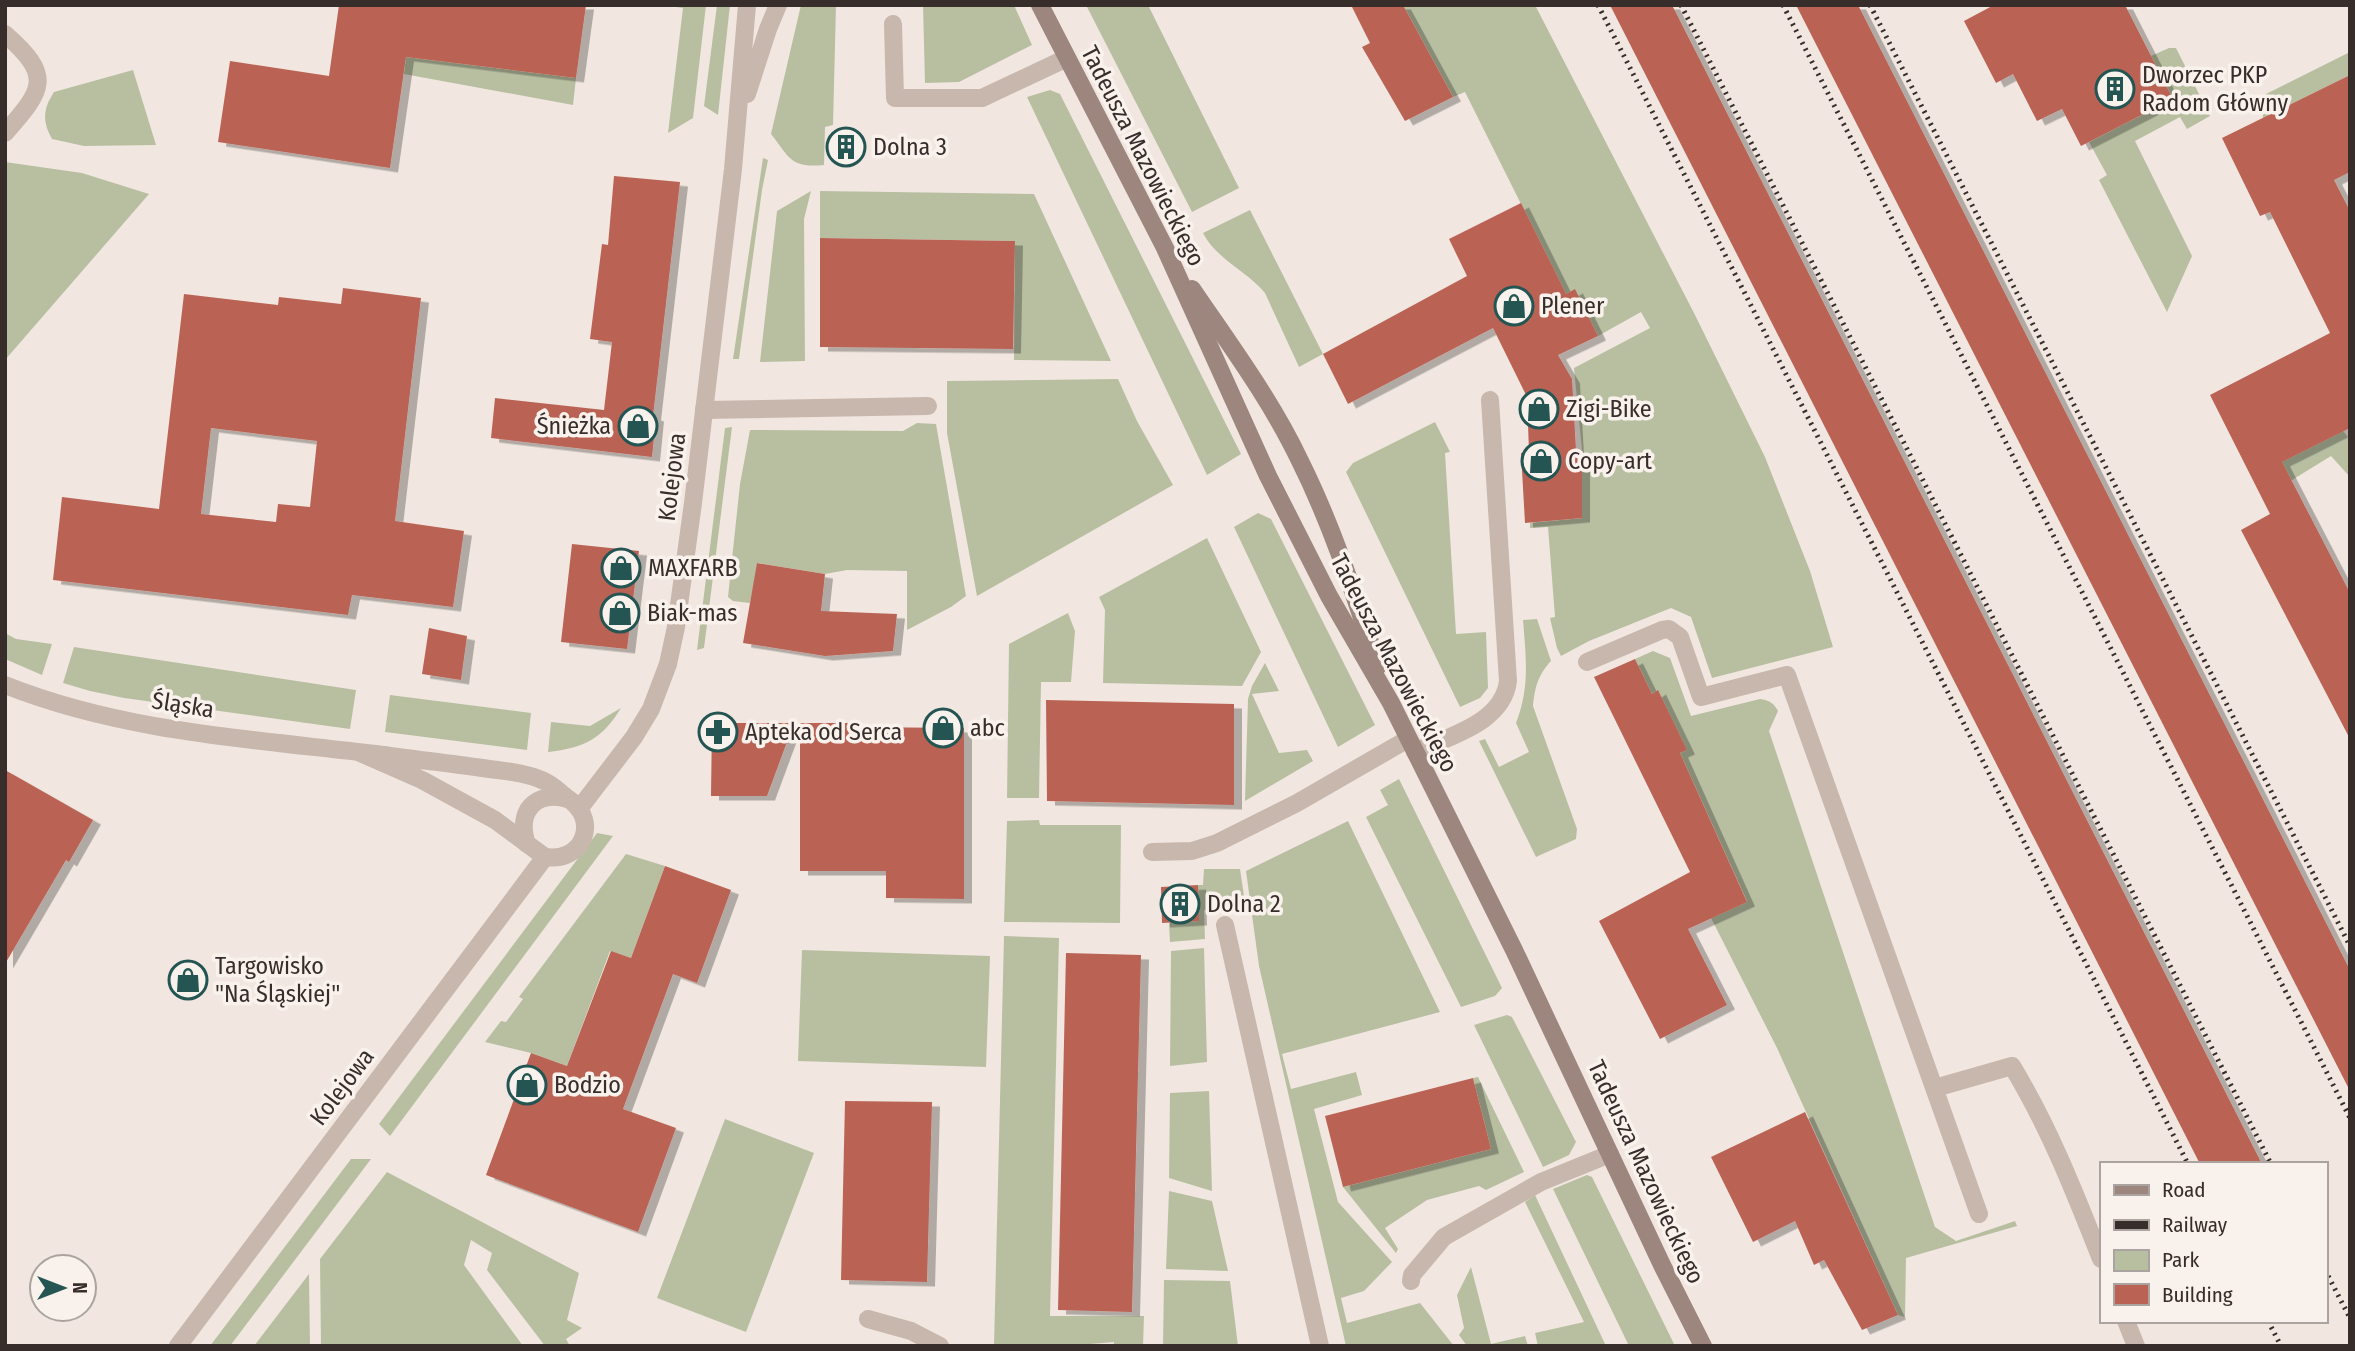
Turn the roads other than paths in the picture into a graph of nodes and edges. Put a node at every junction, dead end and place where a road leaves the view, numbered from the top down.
1 (747, 5) edge
2 (778, 5) edge
3 (1040, 5) edge
4 (893, 24) dead end
5 (5, 34) edge
6 (1067, 58) junction
7 (738, 124) junction
8 (5, 133) edge
9 (1165, 248) junction
10 (1490, 400) dead end
11 (928, 406) dead end
12 (704, 410) junction
13 (1587, 662) dead end
14 (5, 685) edge
15 (1391, 703) junction
16 (1412, 746) junction
17 (358, 752) junction
18 (574, 804) junction
19 (527, 844) junction
20 (1152, 852) dead end
21 (545, 857) junction
22 (1225, 925) dead end
23 (1935, 1088) junction
24 (1609, 1154) junction
25 (1979, 1214) dead end
26 (2100, 1256) edge
27 (1411, 1281) dead end
28 (868, 1319) dead end
29 (2127, 1323) edge
30 (178, 1346) edge
31 (940, 1346) edge
32 (1320, 1346) edge
33 (1703, 1346) edge
34 (2136, 1346) edge

1 - 7 street, Kolejowa
2 - 7 street, Kolejowa
3 - 6 street, Tadeusza Mazowieckiego
4 - 6 street
5 - 8 street
6 - 9 street, Tadeusza Mazowieckiego
7 - 12 street, Kolejowa
9 - 15 street, Tadeusza Mazowieckiego
9 - 15 street
10 - 16 street
11 - 12 street
12 - 18 street, Kolejowa
13 - 23 street
14 - 17 street, Śląska
15 - 16 street, Tadeusza Mazowieckiego
16 - 20 street
16 - 24 street, Tadeusza Mazowieckiego
17 - 18 street, Śląska
17 - 19 street, Śląska
18 - 19 street
18 - 21 street
19 - 21 street
21 - 30 street, Kolejowa
22 - 32 street
23 - 25 street
23 - 26 street
24 - 27 street
24 - 33 street, Tadeusza Mazowieckiego
28 - 31 street
29 - 34 street

